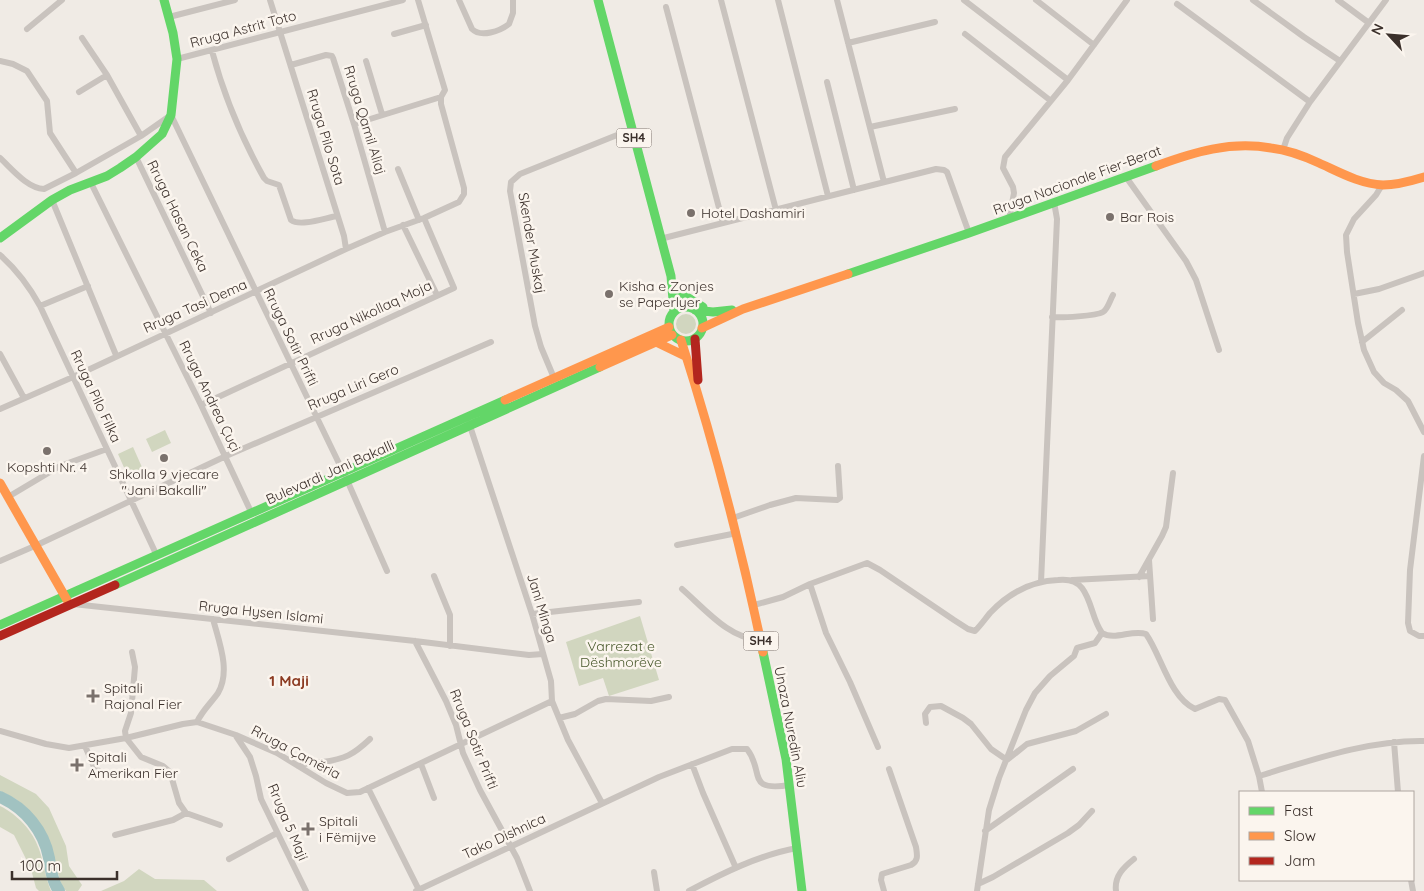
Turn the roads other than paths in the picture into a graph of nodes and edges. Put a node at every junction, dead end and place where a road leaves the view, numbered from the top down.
1 (62, 0) edge
2 (164, 0) edge
3 (235, 0) edge
4 (270, 0) edge
5 (402, 0) edge
6 (418, 0) edge
7 (459, 0) edge
8 (513, 0) edge
9 (598, 0) edge
10 (721, 0) edge
11 (778, 0) edge
12 (837, 0) edge
13 (964, 0) edge
14 (1036, 0) edge
15 (1127, 0) edge
16 (1253, 0) edge
17 (1338, 0) edge
18 (1386, 0) edge
19 (1177, 4) dead end
20 (666, 7) dead end
21 (169, 17) junction
22 (935, 22) dead end
23 (1368, 23) junction
24 (426, 26) junction
25 (27, 29) dead end
26 (280, 33) junction
27 (394, 34) dead end
28 (965, 34) dead end
29 (82, 38) dead end
30 (848, 43) junction
31 (1094, 45) junction
32 (212, 51) junction
33 (177, 59) junction
34 (0, 61) edge
35 (366, 61) dead end
36 (1340, 61) junction
37 (290, 65) junction
38 (107, 74) junction
39 (1068, 80) junction
40 (827, 82) dead end
41 (79, 92) dead end
42 (441, 97) junction
43 (1051, 101) junction
44 (1310, 102) junction
45 (955, 109) dead end
46 (382, 114) junction
47 (171, 115) junction
48 (354, 124) junction
49 (870, 127) junction
50 (632, 129) junction
51 (141, 136) junction
52 (1283, 150) junction
53 (136, 157) junction
54 (0, 158) edge
55 (398, 169) dead end
56 (76, 173) junction
57 (1126, 176) junction
58 (1424, 178) edge
59 (91, 182) junction
60 (884, 182) junction
61 (1382, 185) junction
62 (854, 190) junction
63 (828, 196) junction
64 (52, 200) junction
65 (1054, 202) junction
66 (776, 210) junction
67 (337, 216) junction
68 (422, 219) junction
69 (1009, 219) junction
70 (723, 223) junction
71 (403, 226) junction
72 (385, 232) junction
73 (969, 233) junction
74 (0, 237) edge
75 (660, 240) junction
76 (346, 249) junction
77 (0, 255) edge
78 (1424, 273) edge
79 (671, 276) junction
80 (88, 286) junction
81 (255, 292) junction
82 (679, 292) junction
83 (1354, 294) junction
84 (437, 295) junction
85 (1113, 295) dead end
86 (40, 306) junction
87 (692, 309) junction
88 (743, 309) junction
89 (1402, 310) dead end
90 (211, 312) junction
91 (674, 312) junction
92 (713, 312) junction
93 (1052, 317) junction
94 (702, 328) junction
95 (671, 331) junction
96 (165, 333) junction
97 (694, 339) junction
98 (681, 340) junction
99 (491, 342) dead end
100 (656, 342) junction
101 (1362, 342) junction
102 (1219, 350) dead end
103 (0, 354) edge
104 (116, 356) junction
105 (686, 356) junction
106 (290, 364) junction
107 (73, 377) junction
108 (554, 378) junction
109 (699, 396) junction
110 (24, 398) junction
111 (201, 405) junction
112 (0, 409) edge
113 (316, 417) junction
114 (468, 420) junction
115 (1424, 432) edge
116 (107, 449) junction
117 (226, 456) junction
118 (1424, 456) edge
119 (838, 466) dead end
120 (1173, 473) dead end
121 (345, 477) junction
122 (0, 483) edge
123 (5, 495) edge
124 (132, 500) junction
125 (252, 514) junction
126 (733, 518) junction
127 (737, 533) junction
128 (37, 545) junction
129 (677, 545) dead end
130 (157, 556) junction
131 (1149, 559) junction
132 (0, 561) edge
133 (387, 571) dead end
134 (434, 576) dead end
135 (1139, 576) junction
136 (1150, 576) junction
137 (1071, 580) junction
138 (1041, 582) junction
139 (810, 584) junction
140 (682, 589) dead end
141 (67, 600) junction
142 (639, 602) dead end
143 (754, 605) junction
144 (532, 614) junction
145 (213, 619) junction
146 (1153, 619) dead end
147 (0, 625) edge
148 (1102, 634) junction
149 (0, 636) edge
150 (1424, 636) edge
151 (760, 640) junction
152 (414, 641) junction
153 (450, 646) junction
154 (132, 652) dead end
155 (543, 654) junction
156 (669, 697) dead end
157 (552, 701) junction
158 (1106, 714) dead end
159 (559, 718) junction
160 (197, 722) junction
161 (926, 723) dead end
162 (0, 732) edge
163 (236, 736) junction
164 (126, 738) junction
165 (370, 739) dead end
166 (1424, 741) edge
167 (1394, 742) junction
168 (462, 744) junction
169 (85, 746) junction
170 (878, 746) dead end
171 (1006, 760) junction
172 (421, 764) junction
173 (692, 764) junction
174 (298, 766) junction
175 (1073, 768) dead end
176 (889, 769) dead end
177 (108, 776) dead end
178 (1259, 776) junction
179 (790, 785) junction
180 (368, 788) junction
181 (1262, 791) edge
182 (1398, 791) edge
183 (434, 798) dead end
184 (602, 803) junction
185 (1092, 811) dead end
186 (186, 813) junction
187 (220, 825) dead end
188 (985, 831) junction
189 (277, 833) junction
190 (115, 834) dead end
191 (511, 847) junction
192 (797, 848) junction
193 (229, 859) dead end
194 (1134, 859) dead end
195 (736, 868) junction
196 (654, 872) dead end
197 (977, 888) edge
198 (417, 890) edge
199 (306, 891) edge
200 (530, 891) edge
201 (657, 891) edge
202 (689, 891) edge
203 (802, 891) edge
204 (884, 891) edge
205 (1116, 891) edge

1 - 25 street
2 - 21 main road
3 - 21 street
4 - 26 street, Rruga Pilo Sota
5 - 26 street, Rruga Astrit Toto
6 - 24 street, Rruga Tasi Dema
7 - 8 street
9 - 50 main road, SH4
10 - 66 street
11 - 63 street
12 - 30 street
13 - 39 street
14 - 31 street
15 - 31 street
16 - 36 street
17 - 23 street
18 - 23 street
19 - 44 street
20 - 70 street
21 - 33 main road
22 - 30 street
23 - 36 street
24 - 27 street
24 - 42 street, Rruga Tasi Dema
26 - 32 street, Rruga Astrit Toto
26 - 37 street, Rruga Pilo Sota
28 - 43 street
29 - 38 street
30 - 49 street
31 - 39 street
32 - 33 street, Rruga Astrit Toto
32 - 67 street
33 - 47 main road
34 - 56 street
35 - 46 street
36 - 44 street
37 - 48 street, Rruga Qamil Aliaj
37 - 67 street, Rruga Pilo Sota
38 - 41 street
38 - 51 street
39 - 43 street
40 - 62 street
42 - 46 street
42 - 68 street, Rruga Tasi Dema
43 - 69 street
44 - 52 street
45 - 49 street
46 - 48 street
47 - 51 street
47 - 53 main road
47 - 81 street, Rruga Sotir Prifti
48 - 72 street, Rruga Qamil Aliaj
49 - 60 street
50 - 75 main road, SH4
50 - 108 street, Skender Muskaj
51 - 56 street
52 - 57 main road, Rruga Nacionale Fier-Berat
52 - 61 main road, Rruga Nacionale Fier-Berat
53 - 59 main road
53 - 90 street, Rruga Hasan Ceka
54 - 56 street
55 - 68 street
57 - 65 main road, Rruga Nacionale Fier-Berat
57 - 102 street
58 - 61 main road, Rruga Nacionale Fier-Berat
59 - 64 main road
59 - 96 street, Rruga Andrea Çuçi
60 - 62 street
60 - 73 street
61 - 83 street
62 - 63 street
63 - 66 street
64 - 74 main road
64 - 80 street
65 - 69 main road, Rruga Nacionale Fier-Berat
65 - 93 street
66 - 70 street
67 - 76 street, Rruga Pilo Sota
68 - 71 street, Rruga Tasi Dema
68 - 84 street, Rruga Nikollaq Moja
69 - 73 main road, Rruga Nacionale Fier-Berat
70 - 75 street
71 - 72 street, Rruga Tasi Dema
71 - 84 street
72 - 76 street, Rruga Tasi Dema
73 - 88 main road, Rruga Nacionale Fier-Berat
75 - 79 main road, SH4
76 - 81 street, Rruga Tasi Dema
77 - 86 street, Rruga Pilo Filka
78 - 83 street
79 - 82 main road, SH4
79 - 91 main road, SH4
80 - 86 street
80 - 104 street
81 - 90 street, Rruga Tasi Dema
81 - 106 street, Rruga Sotir Prifti
82 - 87 main road, SH4
82 - 92 main road
83 - 101 street
84 - 106 street, Rruga Nikollaq Moja
85 - 93 street
86 - 107 street, Rruga Pilo Filka
87 - 91 main road
87 - 92 main road, Rruga Nacionale Fier-Berat
87 - 94 main road, SH4
88 - 92 main road, Rruga Nacionale Fier-Berat
88 - 94 main road, Rruga Nacionale Fier-Berat
89 - 101 street
90 - 96 street, Rruga Tasi Dema
91 - 95 main road, SH4
93 - 138 street
94 - 97 main road
95 - 98 main road
95 - 100 main road, Bulevardi Jani Bakalli
95 - 108 main road, Bulevardi Jani Bakalli
96 - 104 street, Rruga Tasi Dema
96 - 111 street, Rruga Andrea Çuçi
97 - 98 main road
97 - 109 main road, Unaza Nuredin Aliu / SH4
98 - 105 main road, Unaza Nuredin Aliu / SH4
99 - 113 street, Rruga Liri Gero
100 - 105 main road
100 - 114 main road, Bulevardi Jani Bakalli
101 - 115 street
103 - 110 street
104 - 107 street, Rruga Tasi Dema
105 - 109 main road, Unaza Nuredin Aliu / SH4
106 - 111 street, Rruga Nikollaq Moja
106 - 113 street, Rruga Sotir Prifti
107 - 110 street, Rruga Tasi Dema
107 - 116 street, Rruga Pilo Filka
108 - 114 main road, Bulevardi Jani Bakalli
109 - 126 main road, Unaza Nuredin Aliu / SH4
110 - 112 street, Rruga Tasi Dema
111 - 117 street, Rruga Andrea Çuçi
113 - 117 street, Rruga Liri Gero
113 - 121 street, Rruga Sotir Prifti
114 - 121 main road, Bulevardi Jani Bakalli
114 - 144 street, Jani Minga
116 - 123 street
116 - 124 street, Rruga Pilo Filka
117 - 124 street, Rruga Liri Gero
117 - 125 street, Rruga Andrea Çuçi
118 - 150 street
119 - 126 street
120 - 131 street
121 - 125 main road, Bulevardi Jani Bakalli
121 - 133 street, Rruga Sotir Prifti
121 - 141 main road, Bulevardi Jani Bakalli
122 - 123 main road
123 - 128 main road
124 - 128 street
124 - 130 street, Rruga Pilo Filka
125 - 130 main road, Bulevardi Jani Bakalli
126 - 127 main road, Unaza Nuredin Aliu / SH4
127 - 129 street
127 - 143 main road, Unaza Nuredin Aliu / SH4
128 - 132 street
128 - 141 main road
130 - 141 main road, Bulevardi Jani Bakalli
131 - 135 street
131 - 136 street
134 - 153 street
135 - 136 street
135 - 137 street
136 - 146 street
137 - 138 street
137 - 148 street
138 - 139 street
139 - 143 street
139 - 170 street
140 - 151 street
141 - 145 street, Rruga Hysen Islami
141 - 147 main road, Bulevardi Jani Bakalli
141 - 149 main road, Bulevardi Jani Bakalli
142 - 144 street
143 - 151 main road, Unaza Nuredin Aliu / SH4
144 - 155 street, Jani Minga
145 - 152 street, Rruga Hysen Islami
145 - 160 street
148 - 171 street
148 - 178 street
151 - 179 main road, Unaza Nuredin Aliu / SH4
152 - 153 street, Rruga Hysen Islami
152 - 168 street, Rruga Sotir Prifti
153 - 155 street, Rruga Hysen Islami
154 - 164 street
155 - 157 street, Jani Minga
156 - 159 street
157 - 159 street, Jani Minga
157 - 168 street, Rruga Çamëria
158 - 171 street
159 - 184 street, Jani Minga
160 - 163 street, Rruga Çamëria
160 - 164 street
161 - 171 street
162 - 169 street
163 - 174 street, Rruga Çamëria
163 - 189 street, Rruga 5 Maji
164 - 169 street
164 - 186 street
165 - 174 street
166 - 167 street
167 - 178 street
167 - 182 street
168 - 172 street, Rruga Çamëria
168 - 191 street, Rruga Sotir Prifti
169 - 177 street
171 - 188 street
172 - 180 street, Rruga Çamëria
172 - 183 street
173 - 179 street, Tako Dishnica
173 - 184 street, Tako Dishnica
173 - 195 street
174 - 180 street, Rruga Çamëria
175 - 188 street
176 - 204 street
178 - 181 street
179 - 192 main road, Unaza Nuredin Aliu / SH4
180 - 198 street
184 - 191 street, Tako Dishnica
185 - 197 street
186 - 187 street
186 - 190 street
188 - 197 street
189 - 193 street
189 - 199 street, Rruga 5 Maji
191 - 198 street, Tako Dishnica
191 - 200 street, Rruga Sotir Prifti
192 - 195 street
192 - 203 main road, Unaza Nuredin Aliu / SH4
194 - 205 street
195 - 202 street
196 - 201 street

